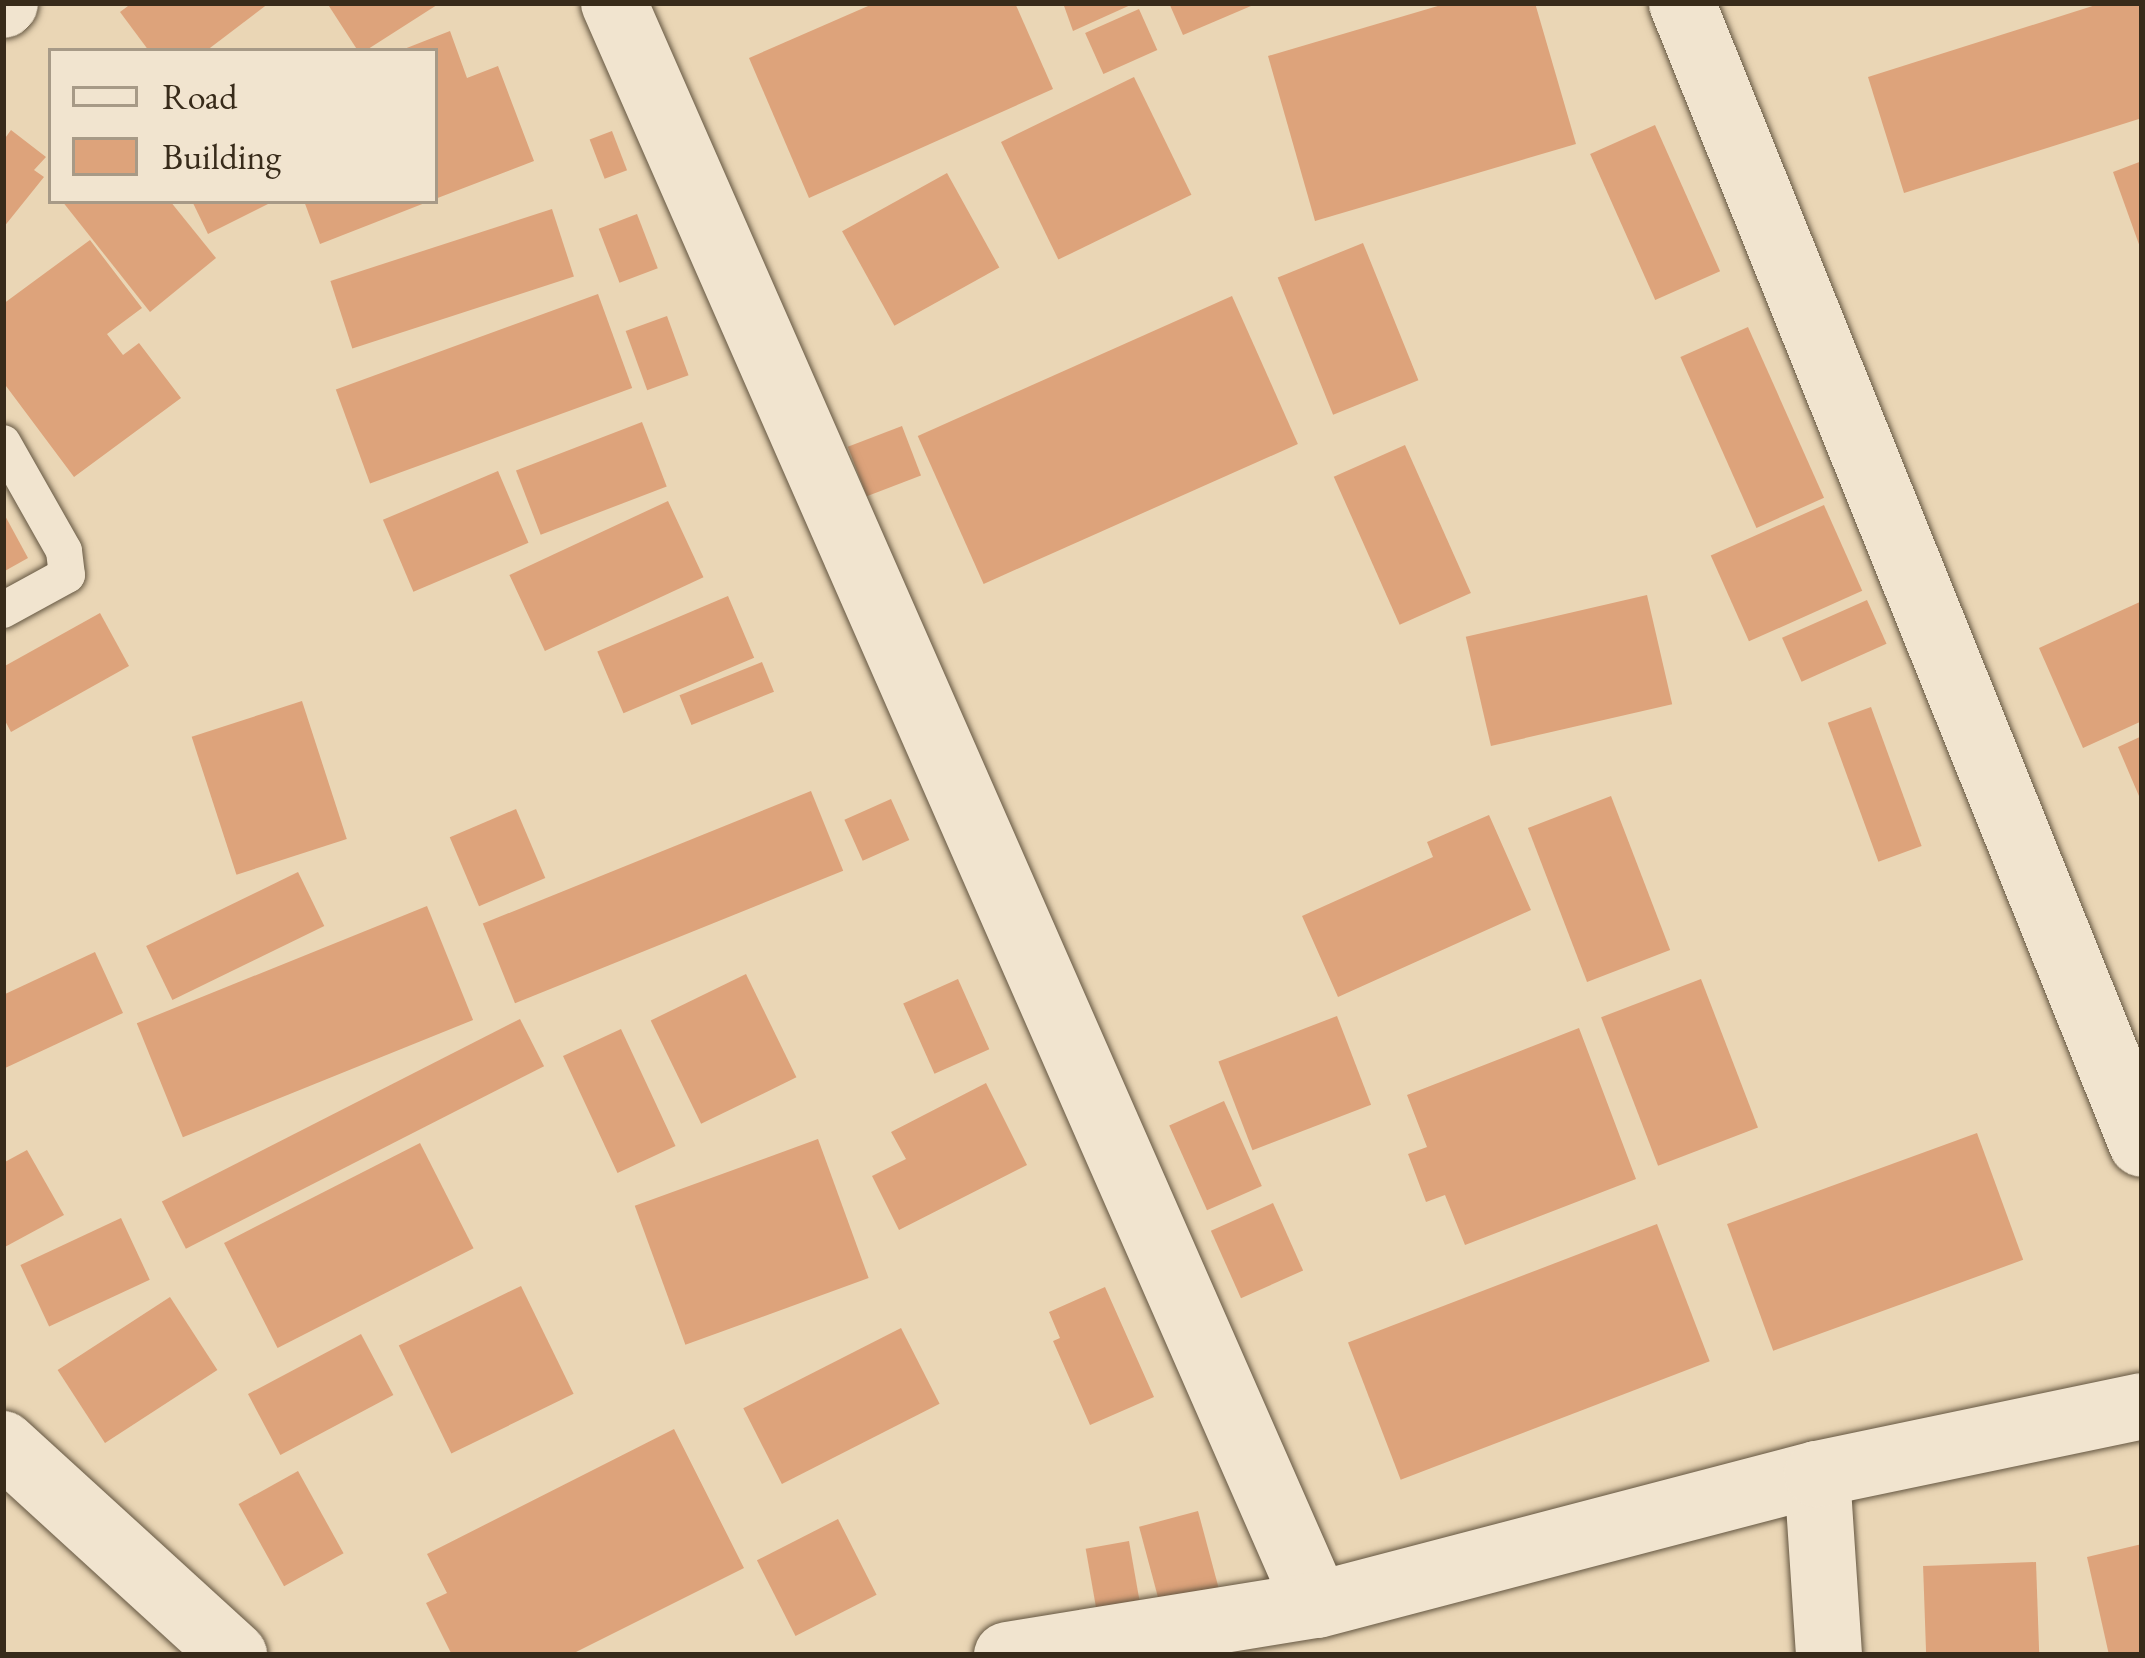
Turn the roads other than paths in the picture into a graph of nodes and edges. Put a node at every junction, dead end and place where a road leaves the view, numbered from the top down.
1 (614, 3) edge
2 (1682, 3) edge
3 (3, 443) edge
4 (3, 610) edge
5 (2142, 1144) edge
6 (2142, 1406) edge
7 (3, 1444) edge
8 (1816, 1474) junction
9 (1317, 1605) junction
10 (234, 1655) edge
11 (1007, 1655) edge
12 (1828, 1655) edge

1 - 9 street
2 - 5 street
3 - 4 lane
6 - 8 street
7 - 10 street
8 - 9 street
8 - 12 street
9 - 11 street

